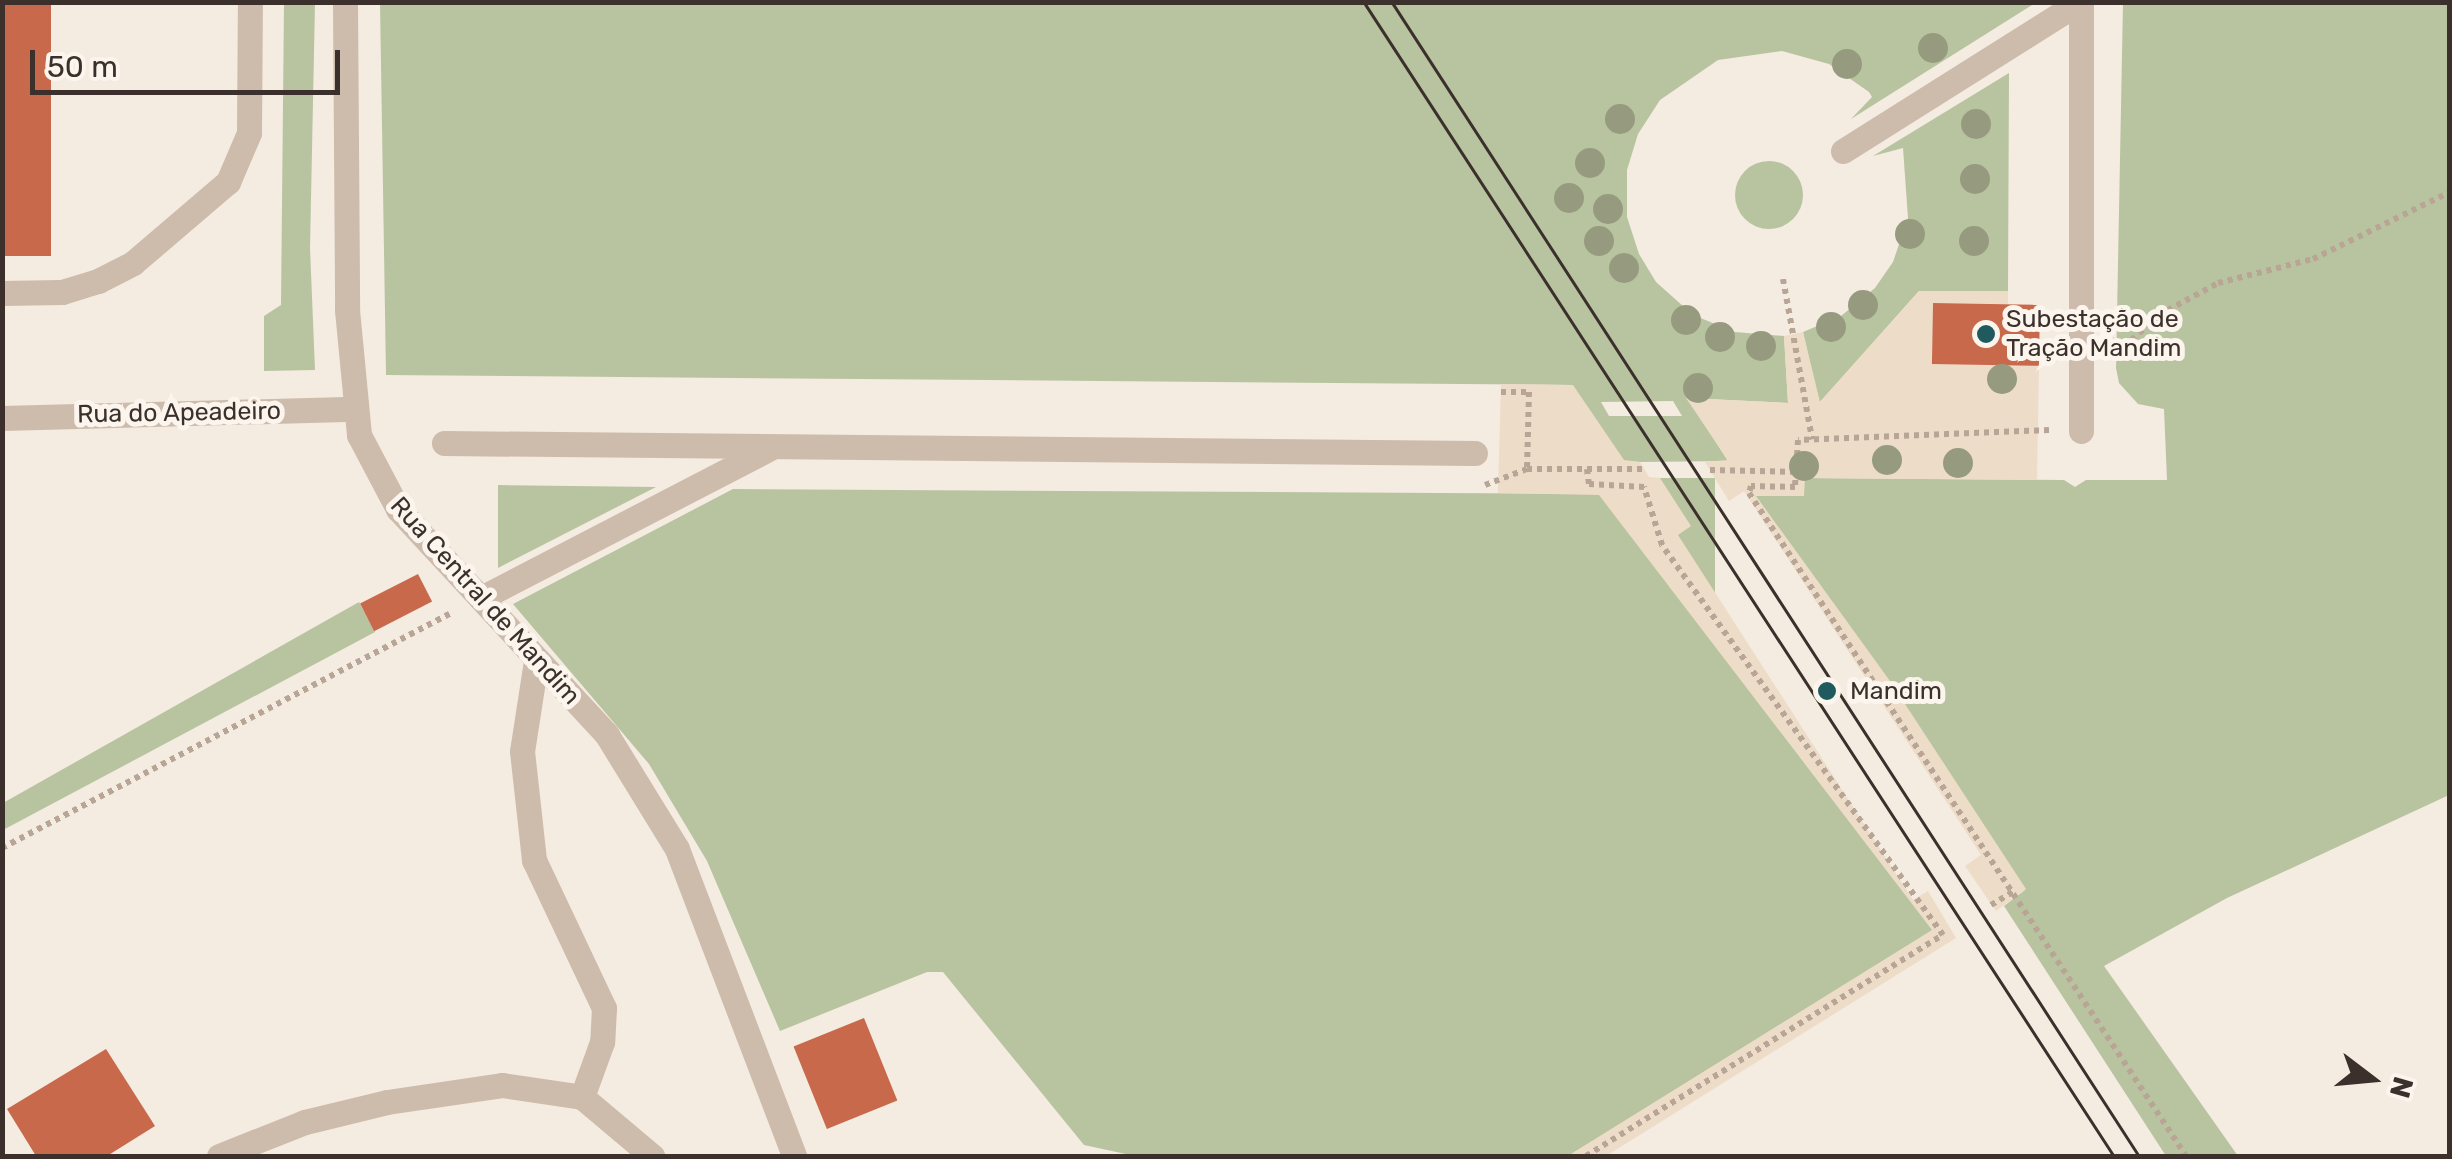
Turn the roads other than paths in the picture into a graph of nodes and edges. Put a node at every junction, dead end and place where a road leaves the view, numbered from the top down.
1 (250, 2) edge
2 (345, 2) edge
3 (1843, 150) dead end
4 (2, 293) edge
5 (354, 409) junction
6 (2, 418) edge
7 (2070, 430) road end
8 (444, 443) dead end
9 (772, 447) junction
10 (1475, 454) dead end
11 (480, 598) junction
12 (536, 661) junction
13 (582, 1098) junction
14 (220, 1156) edge
15 (652, 1156) edge
16 (794, 1156) edge

1 - 4 street
2 - 5 street, Rua Central de Mandim
3 - 7 street
5 - 6 street, Rua do Apeadeiro
5 - 11 street, Rua Central de Mandim
8 - 9 street
9 - 10 street
9 - 11 street
11 - 12 street, Rua Central de Mandim
12 - 13 street
12 - 16 street, Rua Central de Mandim
13 - 14 street
13 - 15 street

